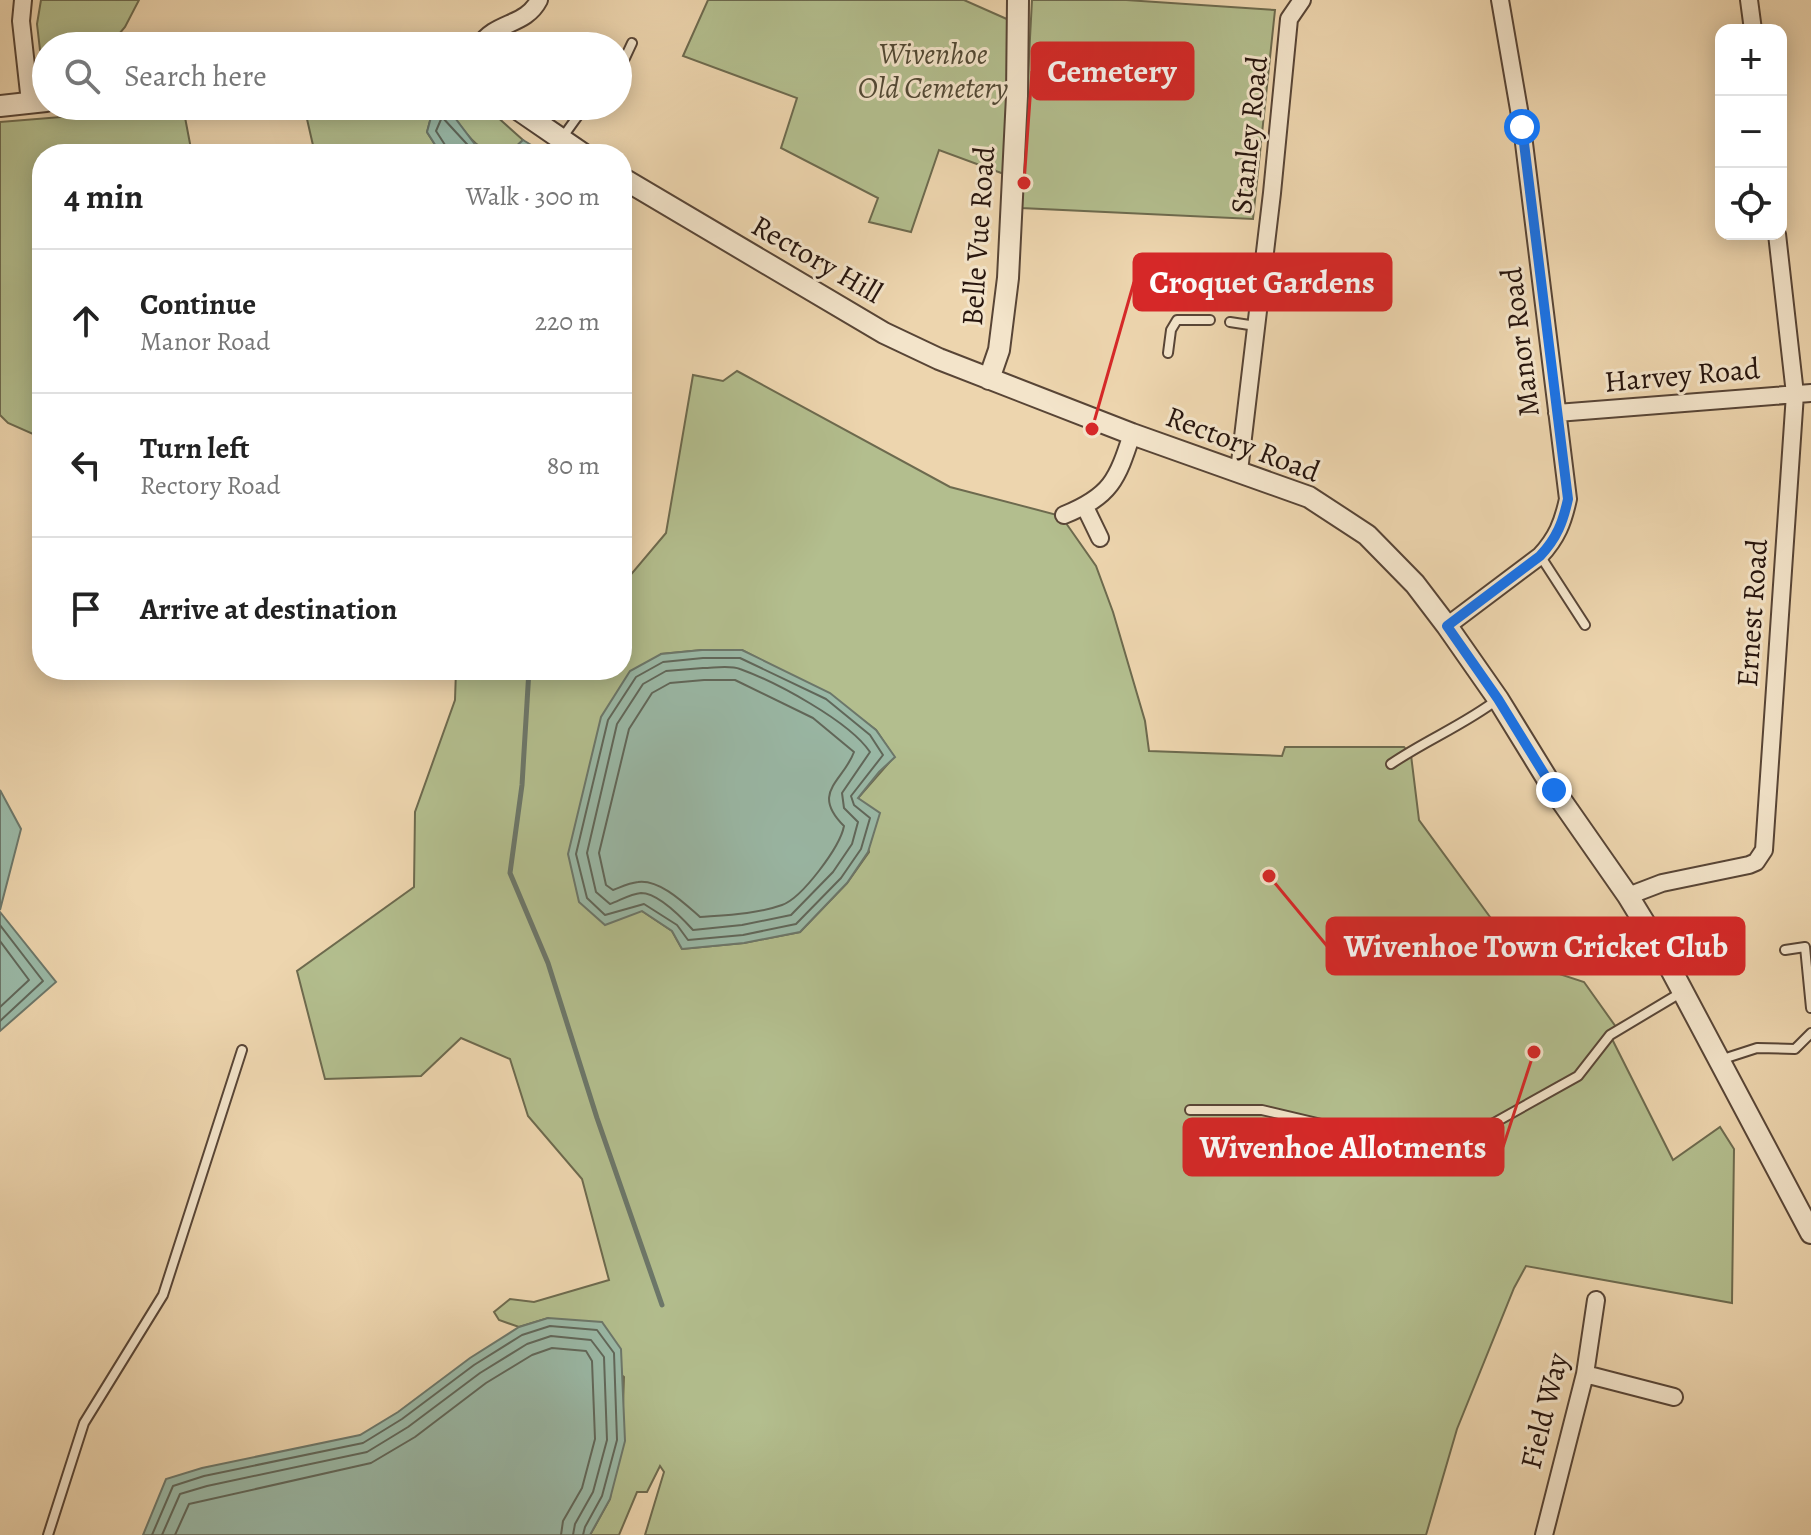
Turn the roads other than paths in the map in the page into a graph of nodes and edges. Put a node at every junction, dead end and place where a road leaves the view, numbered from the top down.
1 (23, 0) edge
2 (539, 0) edge
3 (1018, 0) edge
4 (1302, 0) edge
5 (1500, 0) edge
6 (1749, 0) edge
7 (1752, 24) edge
8 (490, 32) edge
9 (32, 73) edge
10 (32, 102) edge
11 (0, 106) edge
12 (533, 120) edge
13 (575, 120) edge
14 (561, 139) junction
15 (568, 144) edge
16 (632, 184) edge
17 (1778, 240) edge
18 (1210, 320) dead end
19 (1230, 322) dead end
20 (1256, 326) junction
21 (1168, 353) dead end
22 (989, 379) junction
23 (1803, 394) edge
24 (1557, 413) junction
25 (1132, 434) junction
26 (1239, 471) junction
27 (1085, 507) junction
28 (1064, 515) dead end
29 (1100, 538) dead end
30 (1540, 556) junction
31 (1585, 625) dead end
32 (1447, 626) junction
33 (1498, 699) junction
34 (1391, 764) dead end
35 (1628, 896) junction
36 (1808, 947) edge
37 (1785, 950) dead end
38 (1682, 992) junction
39 (1811, 1008) edge
40 (1811, 1033) edge
41 (242, 1050) dead end
42 (1719, 1060) junction
43 (1190, 1110) dead end
44 (1811, 1233) edge
45 (1596, 1300) dead end
46 (1585, 1374) junction
47 (1674, 1397) dead end
48 (48, 1535) edge
49 (1544, 1535) edge

1 - 9 street
2 - 8 street
3 - 22 street, Belle Vue Road
4 - 20 street, Stanley Road
5 - 24 street, Manor Road
6 - 7 street
10 - 11 street
12 - 14 street
13 - 14 lane
14 - 15 street
16 - 22 street, Rectory Hill
17 - 23 street, Ernest Road
18 - 21 lane
19 - 20 lane
20 - 26 street, Stanley Road
22 - 25 street, Rectory Road
23 - 24 street, Harvey Road
23 - 35 street, Ernest Road
24 - 30 street, Manor Road
25 - 26 street, Rectory Road
25 - 27 street
26 - 32 street, Rectory Road
27 - 28 street
27 - 29 street
30 - 31 lane
30 - 32 street, Manor Road
32 - 33 street, Rectory Road
33 - 34 lane
33 - 35 street, Rectory Road
35 - 38 street, Rectory Road
36 - 37 lane
36 - 39 lane
38 - 42 street, Rectory Road
38 - 43 lane
40 - 42 lane
41 - 48 lane
42 - 44 street, Rectory Road
45 - 46 street, Field Way
46 - 47 street
46 - 49 street, Field Way

